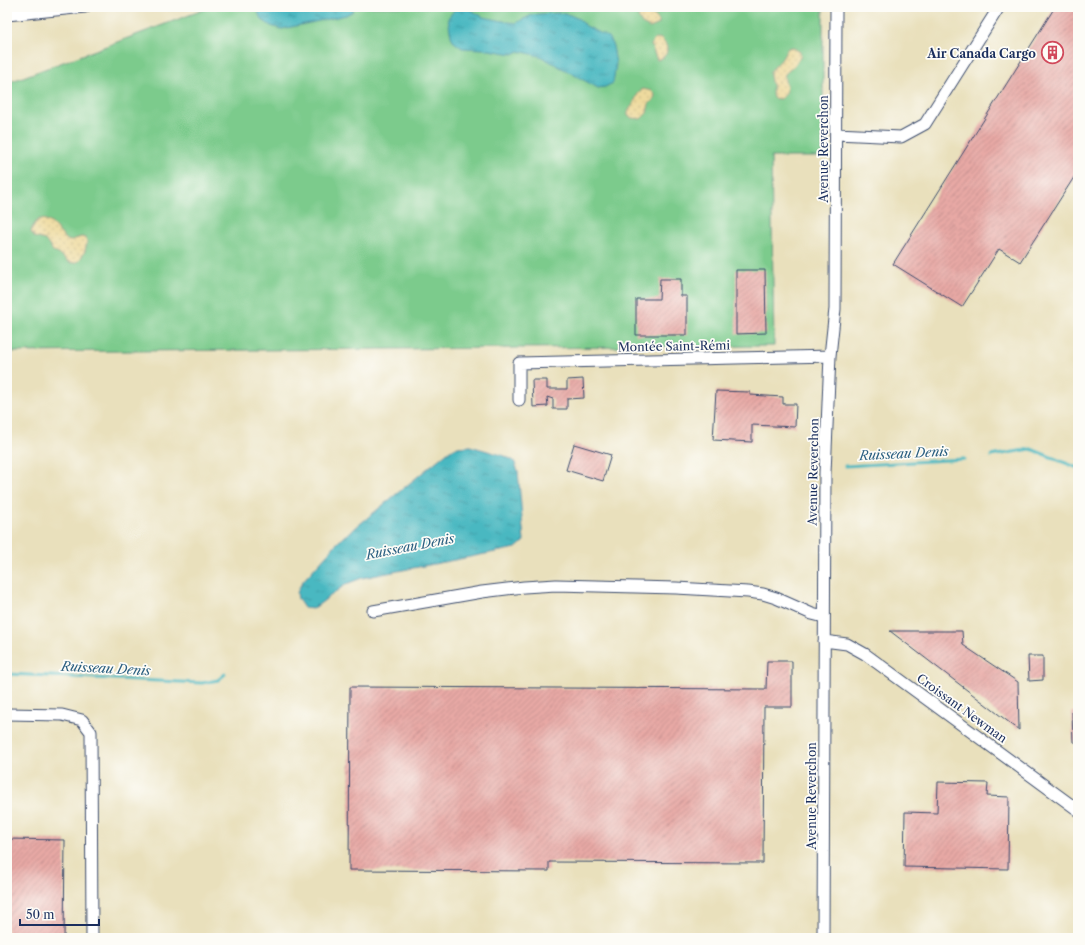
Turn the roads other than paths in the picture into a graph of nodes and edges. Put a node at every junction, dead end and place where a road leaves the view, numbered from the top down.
1 (85, 7) edge
2 (836, 7) edge
3 (999, 7) edge
4 (7, 15) edge
5 (836, 134) junction
6 (830, 356) junction
7 (519, 400) dead end
8 (374, 611) dead end
9 (824, 617) junction
10 (824, 641) junction
11 (7, 714) edge
12 (1078, 810) edge
13 (92, 938) edge
14 (822, 938) edge

1 - 4 street
2 - 5 street, Avenue Reverchon
3 - 5 street
5 - 6 street, Avenue Reverchon
6 - 7 street, Montée Saint-Rémi
6 - 9 street, Avenue Reverchon
8 - 9 street
9 - 10 street, Avenue Reverchon
10 - 12 street, Croissant Newman
10 - 14 street, Avenue Reverchon
11 - 13 street

